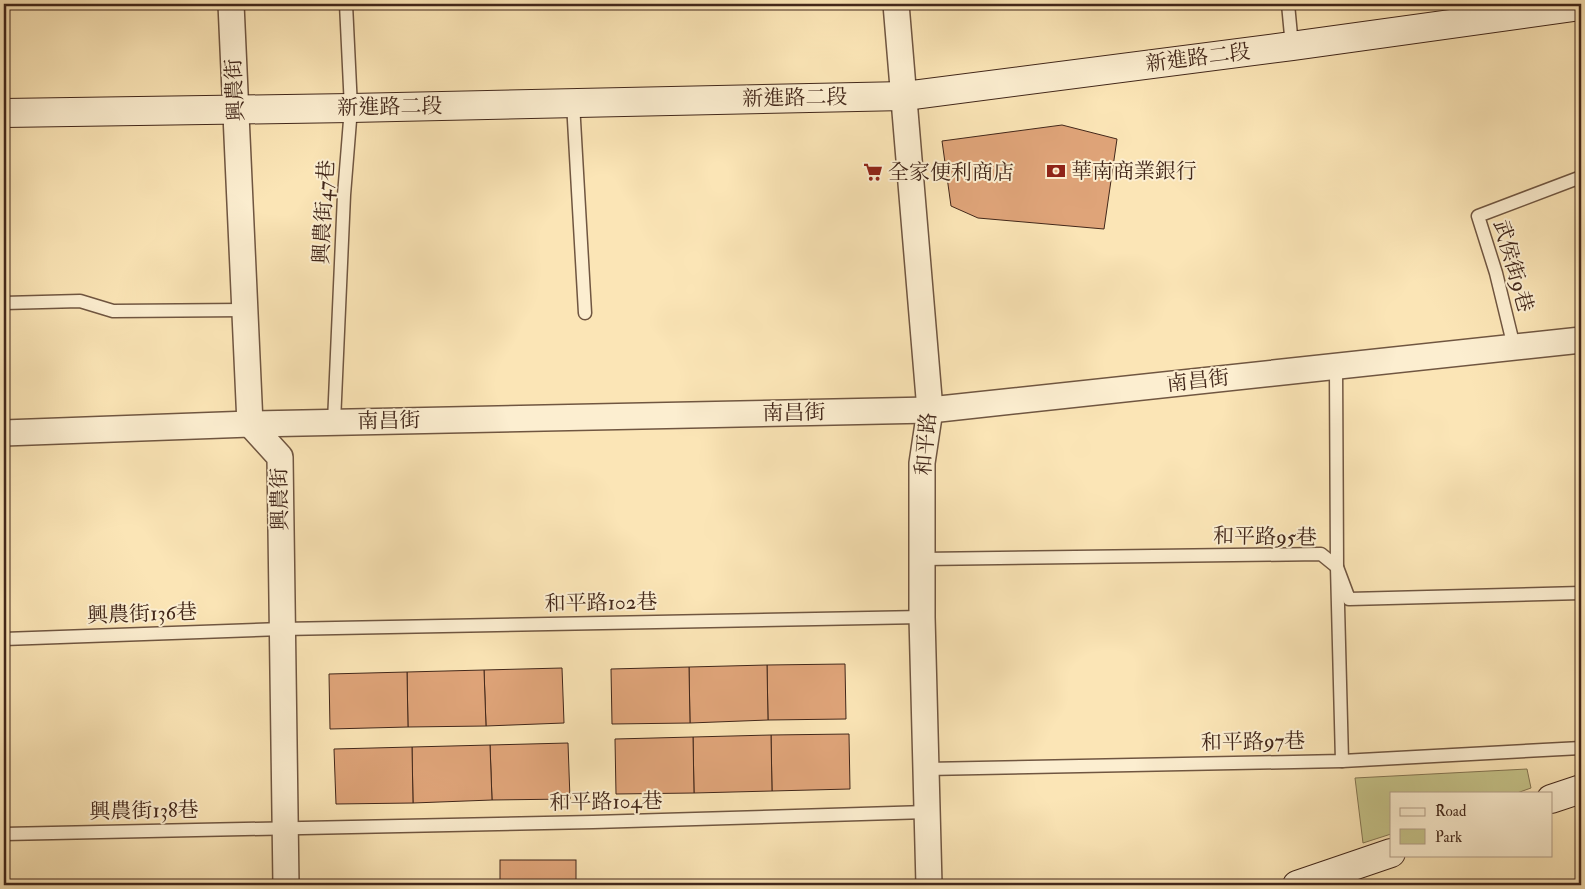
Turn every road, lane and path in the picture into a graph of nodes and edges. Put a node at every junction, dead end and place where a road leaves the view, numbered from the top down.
1 (231, 4) edge
2 (346, 4) edge
3 (896, 4) edge
4 (1288, 4) edge
5 (1581, 6) edge
6 (1292, 46) junction
7 (904, 96) junction
8 (574, 103) junction
9 (351, 108) junction
10 (236, 109) junction
11 (4, 113) edge
12 (1581, 177) edge
13 (4, 303) edge
14 (245, 310) junction
15 (584, 313) dead end
16 (1581, 340) edge
17 (1514, 347) junction
18 (1336, 367) junction
19 (930, 410) junction
20 (334, 422) junction
21 (250, 424) junction
22 (4, 434) edge
23 (922, 559) junction
24 (1337, 567) junction
25 (1581, 594) edge
26 (922, 617) junction
27 (282, 629) junction
28 (4, 639) edge
29 (1581, 748) edge
30 (1342, 761) junction
31 (926, 770) junction
32 (1581, 789) edge
33 (1552, 799) edge
34 (927, 812) junction
35 (285, 828) junction
36 (4, 834) edge
37 (1390, 853) edge
38 (286, 885) edge
39 (929, 885) edge
40 (1297, 885) edge

1 - 10 street, 興農街
2 - 9 lane, 興農街47巷
3 - 7 street, 和平路
4 - 6 lane
5 - 6 street, 新進路二段
6 - 7 street, 新進路二段
7 - 8 street, 新進路二段
7 - 19 street, 和平路
8 - 9 street, 新進路二段
8 - 15 lane
9 - 10 street, 新進路二段
9 - 20 lane, 興農街47巷
10 - 11 street, 新進路二段
10 - 14 street, 興農街
12 - 17 lane, 武侯街9巷
13 - 14 lane
14 - 21 street, 興農街
16 - 17 street, 南昌街
17 - 18 street, 南昌街
18 - 19 street, 南昌街
18 - 24 lane
19 - 20 street, 南昌街
19 - 23 street, 和平路
20 - 21 street, 南昌街
21 - 22 street, 南昌街
21 - 27 street, 興農街
23 - 24 lane, 和平路95巷
23 - 26 street, 和平路
24 - 25 lane, 和平路95巷
24 - 30 lane
26 - 27 lane, 和平路102巷
26 - 31 street, 和平路
27 - 28 lane, 興農街136巷
27 - 35 street, 興農街
29 - 30 lane, 和平路97巷
30 - 31 lane, 和平路97巷
31 - 34 street, 和平路
32 - 33 street
34 - 35 lane, 和平路104巷
34 - 39 street, 和平路
35 - 36 lane, 興農街138巷
35 - 38 street, 興農街
37 - 40 street

